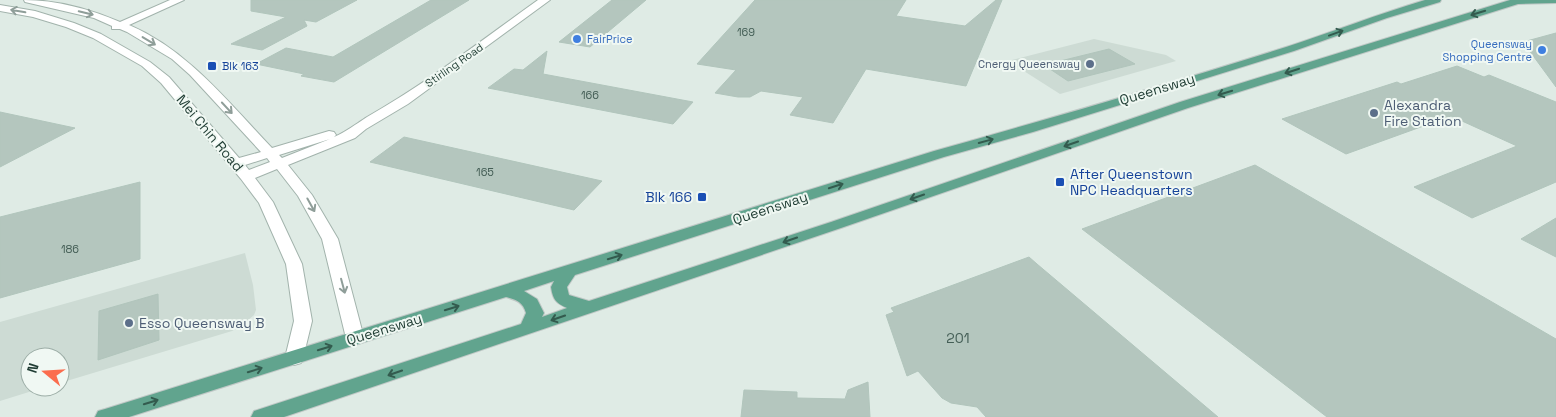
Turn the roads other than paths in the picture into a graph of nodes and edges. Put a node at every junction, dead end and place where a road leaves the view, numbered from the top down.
1 (29, 0) edge
2 (158, 0) edge
3 (179, 0) edge
4 (545, 0) edge
5 (1436, 0) edge
6 (1519, 0) edge
7 (1556, 0) edge
8 (0, 8) edge
9 (109, 20) junction
10 (120, 25) junction
11 (84, 30) junction
12 (97, 36) junction
13 (274, 158) junction
14 (241, 170) junction
15 (568, 272) junction
16 (506, 291) junction
17 (590, 307) junction
18 (526, 329) junction
19 (356, 338) junction
20 (294, 358) junction
21 (105, 417) edge
22 (261, 417) edge

1 -> 9 street, Mei Chin Road
2 - 9 street
3 - 10 street
4 - 13 street, Stirling Road
15 -> 5 main road, Queensway
6 - 7 main road, Queensway
6 -> 17 main road, Queensway
11 -> 8 street, Mei Chin Road
9 - 10 street, Mei Chin Road
9 - 11 street
10 - 12 street
10 -> 13 street, Mei Chin Road
11 - 12 street, Mei Chin Road
12 - 14 street, Mei Chin Road
13 - 14 street, Stirling Road
13 -> 19 street, Mei Chin Road
14 - 20 street, Mei Chin Road
15 - 16 main road, Queensway
15 - 17 main road
16 - 18 main road
19 -> 16 main road, Queensway
17 -> 18 main road, Queensway
18 -> 22 main road, Queensway
20 -> 19 main road, Queensway
21 -> 20 main road, Queensway

